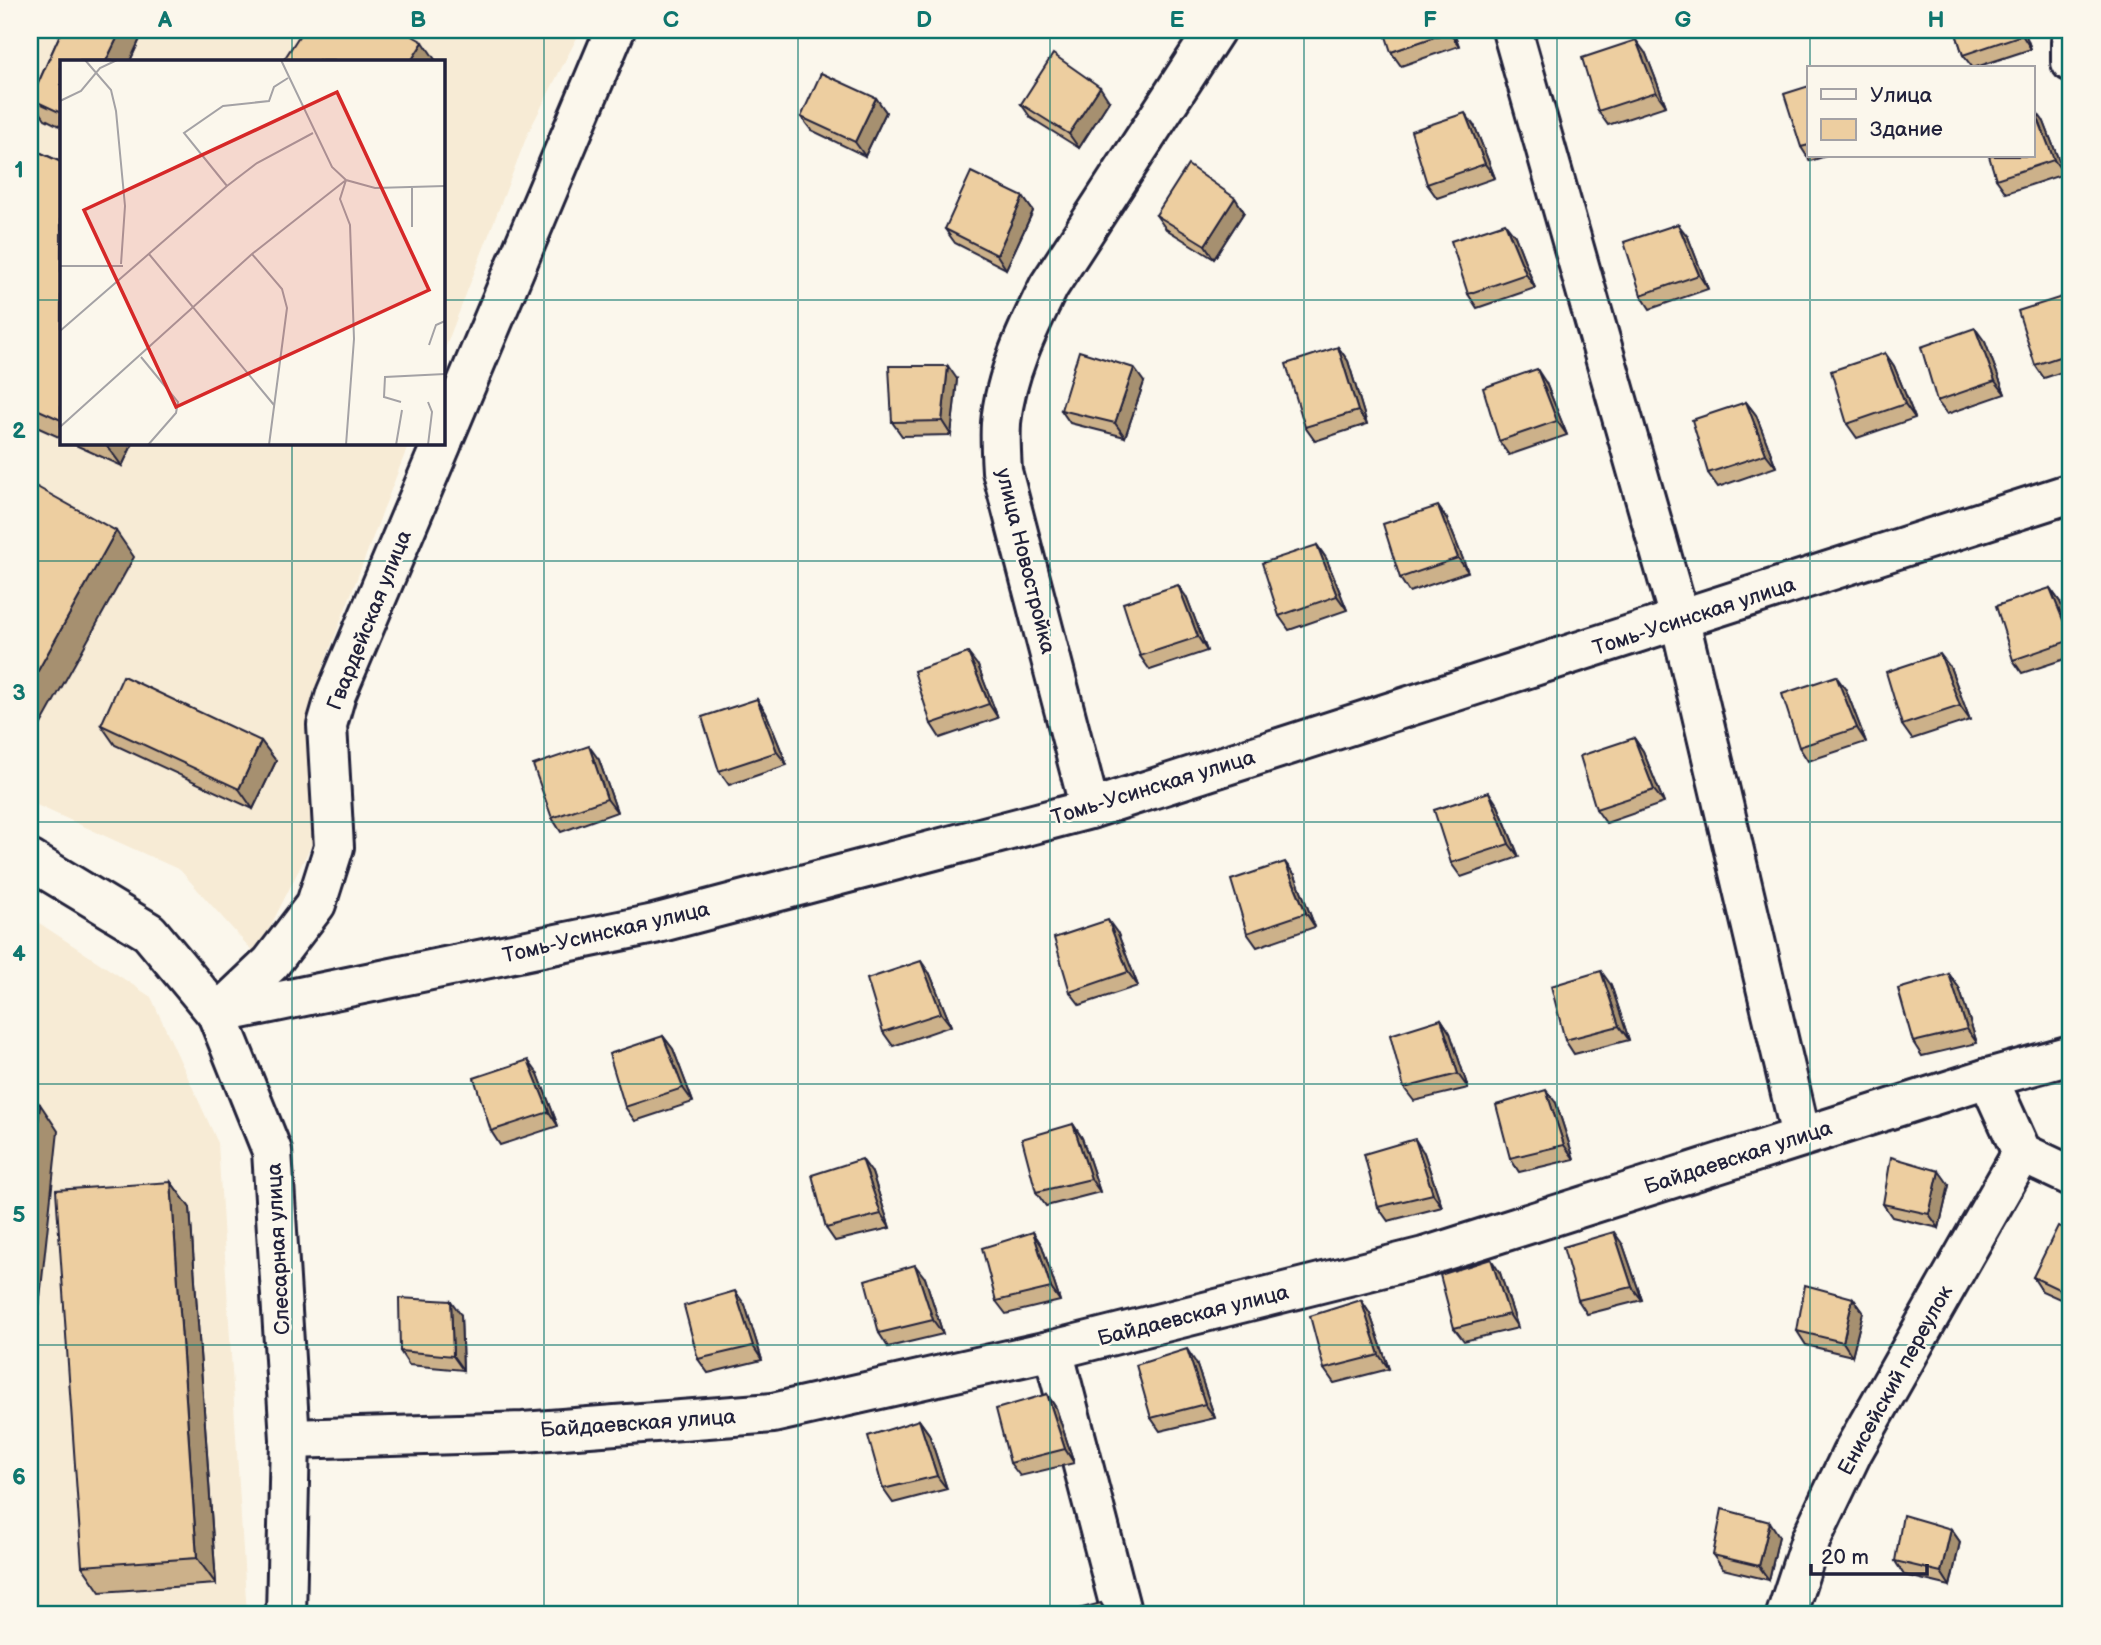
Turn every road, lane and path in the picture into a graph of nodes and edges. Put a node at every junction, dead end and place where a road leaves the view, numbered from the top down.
1 (615, 30) edge
2 (1216, 30) edge
3 (1512, 30) edge
4 (2071, 42) edge
5 (2071, 62) edge
6 (444, 436) edge
7 (441, 444) edge
8 (2071, 493) edge
9 (1680, 621) junction
10 (1090, 808) junction
11 (30, 860) edge
12 (218, 1014) junction
13 (2071, 1055) edge
14 (1988, 1077) junction
15 (1801, 1136) junction
16 (2022, 1153) junction
17 (2071, 1176) edge
18 (1054, 1350) junction
19 (290, 1439) junction
20 (286, 1615) edge
21 (1122, 1615) edge
22 (1786, 1615) edge

1 - 6 street, Гвардейская улица
2 - 10 street, улица Новостройка
3 - 9 street
4 - 5 street
7 - 12 street, Гвардейская улица
8 - 9 street, Томь-Усинская улица
9 - 10 street, Томь-Усинская улица
9 - 15 street
10 - 12 street, Томь-Усинская улица
11 - 12 street, Слесарная улица
12 - 19 street, Слесарная улица
13 - 14 street, Байдаевская улица
14 - 15 street, Байдаевская улица
14 - 16 street
15 - 18 street, Байдаевская улица
16 - 17 street
16 - 22 street, Енисейский переулок
18 - 19 street, Байдаевская улица
18 - 21 street
19 - 20 street, Слесарная улица

